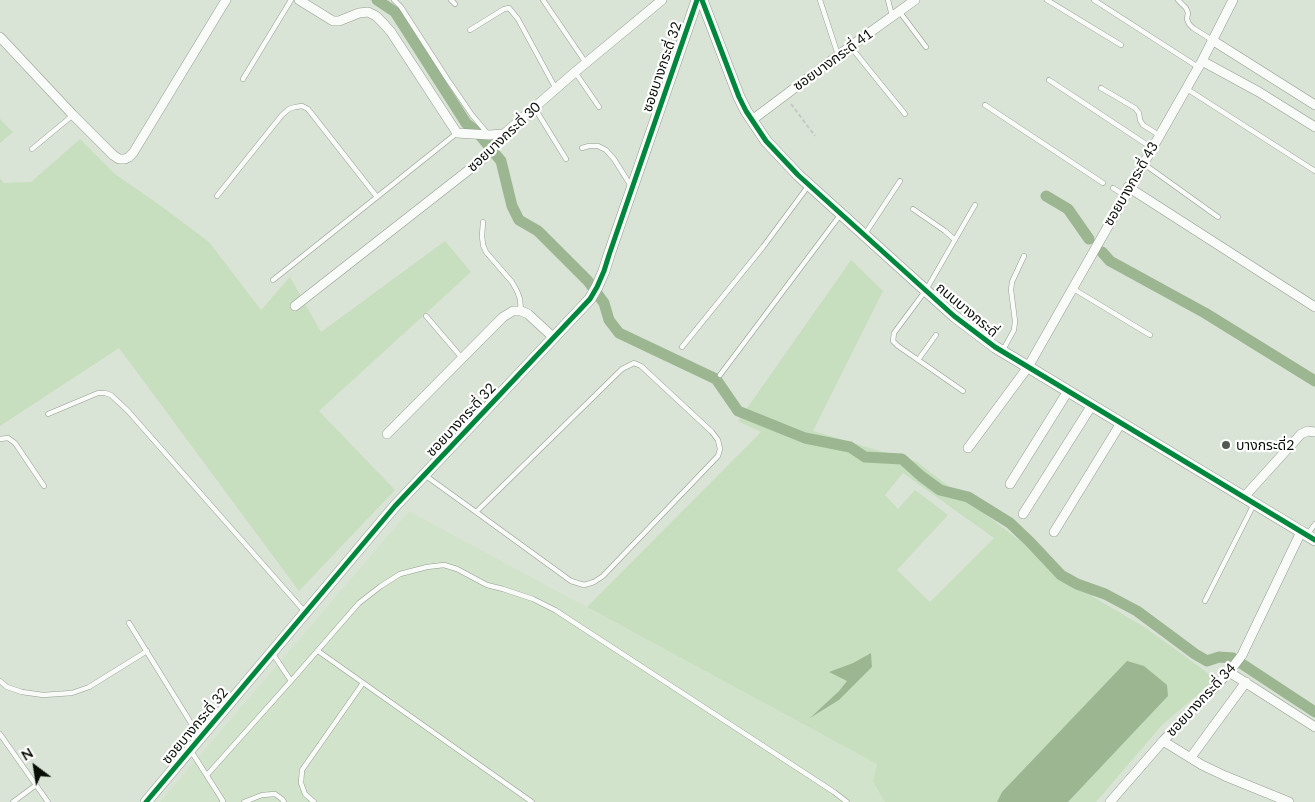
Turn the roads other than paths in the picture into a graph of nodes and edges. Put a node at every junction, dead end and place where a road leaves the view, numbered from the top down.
1 (226, 0) edge
2 (291, 0) edge
3 (298, 0) edge
4 (394, 0) edge
5 (543, 0) edge
6 (662, 0) edge
7 (697, 0) edge
8 (702, 0) edge
9 (820, 0) edge
10 (888, 0) edge
11 (915, 0) edge
12 (1047, 0) edge
13 (1094, 0) edge
14 (1178, 0) edge
15 (1233, 0) edge
16 (896, 14) junction
17 (470, 30) dead end
18 (0, 37) edge
19 (1212, 40) junction
20 (1121, 45) dead end
21 (850, 46) junction
22 (926, 47) dead end
23 (838, 55) junction
24 (586, 63) junction
25 (1200, 64) junction
26 (575, 72) junction
27 (243, 79) dead end
28 (1049, 80) dead end
29 (1101, 88) dead end
30 (1186, 88) junction
31 (556, 89) junction
32 (985, 105) dead end
33 (1315, 105) edge
34 (599, 107) dead end
35 (534, 108) junction
36 (905, 114) dead end
37 (73, 115) junction
38 (752, 120) junction
39 (1315, 127) edge
40 (457, 133) junction
41 (504, 134) junction
42 (488, 135) junction
43 (1159, 135) junction
44 (582, 148) dead end
45 (1152, 148) junction
46 (32, 149) dead end
47 (566, 159) dead end
48 (1142, 163) junction
49 (1315, 171) edge
50 (900, 181) dead end
51 (1103, 183) dead end
52 (809, 185) junction
53 (632, 188) junction
54 (1113, 188) dead end
55 (1126, 191) junction
56 (217, 196) dead end
57 (377, 197) junction
58 (975, 205) dead end
59 (913, 209) dead end
60 (841, 214) junction
61 (1218, 217) dead end
62 (483, 222) dead end
63 (864, 235) junction
64 (955, 240) junction
65 (1024, 256) dead end
66 (273, 280) dead end
67 (1072, 288) junction
68 (926, 290) junction
69 (295, 306) dead end
70 (1315, 307) edge
71 (521, 311) junction
72 (426, 316) dead end
73 (1150, 335) dead end
74 (936, 336) dead end
75 (554, 338) junction
76 (682, 347) dead end
77 (1002, 352) junction
78 (462, 358) junction
79 (918, 360) junction
80 (1028, 367) junction
81 (720, 375) dead end
82 (963, 391) dead end
83 (1068, 391) junction
84 (1092, 405) junction
85 (48, 414) dead end
86 (1121, 423) junction
87 (1315, 432) edge
88 (387, 434) dead end
89 (0, 439) edge
90 (968, 448) dead end
91 (425, 475) junction
92 (1010, 484) dead end
93 (44, 486) dead end
94 (1244, 497) junction
95 (1254, 504) junction
96 (476, 512) junction
97 (1023, 514) dead end
98 (1315, 524) edge
99 (1054, 532) dead end
100 (1308, 536) edge
101 (1206, 601) dead end
102 (306, 613) junction
103 (129, 622) dead end
104 (146, 651) junction
105 (318, 651) junction
106 (272, 652) junction
107 (1229, 672) junction
108 (0, 681) edge
109 (291, 681) junction
110 (1246, 682) junction
111 (363, 683) junction
112 (1315, 727) edge
113 (0, 734) edge
114 (200, 737) junction
115 (1163, 741) junction
116 (190, 750) junction
117 (1191, 757) junction
118 (207, 775) junction
119 (36, 786) junction
120 (13, 802) edge
121 (48, 802) edge
122 (146, 802) edge
123 (224, 802) edge
124 (244, 802) edge
125 (284, 802) edge
126 (314, 802) edge
127 (532, 802) edge
128 (847, 802) edge
129 (1110, 802) edge
130 (1289, 802) edge

1 - 37 street
2 - 27 lane
3 - 40 street
4 - 42 lane
5 - 24 lane
6 - 24 street, ซอยบางกระดี่ 30
7 - 53 street, ซอยบางกระดี่ 32
8 - 38 street, ถนนบางกระดี่
9 - 23 lane
10 - 16 lane
11 - 16 street, ซอยบางกระดี่ 41
12 - 20 lane
13 - 25 lane
14 - 19 lane
15 - 19 street, ซอยบางกระดี่ 43
16 - 21 street, ซอยบางกระดี่ 41
16 - 22 lane
17 - 31 lane
18 - 37 street
19 - 25 street, ซอยบางกระดี่ 43
19 - 33 street
21 - 23 street, ซอยบางกระดี่ 41
21 - 36 lane
23 - 38 street, ซอยบางกระดี่ 41
24 - 26 street, ซอยบางกระดี่ 30
25 - 30 street, ซอยบางกระดี่ 43
25 - 39 street
26 - 31 street, ซอยบางกระดี่ 30
26 - 34 lane
28 - 45 lane
29 - 43 lane
30 - 43 street, ซอยบางกระดี่ 43
30 - 49 lane
31 - 35 street, ซอยบางกระดี่ 30
32 - 51 lane
35 - 41 street, ซอยบางกระดี่ 30
35 - 47 lane
37 - 46 lane
38 - 52 street, ถนนบางกระดี่
40 - 42 street
40 - 57 lane
41 - 42 street
41 - 69 street, ซอยบางกระดี่ 30
43 - 45 street, ซอยบางกระดี่ 43
44 - 53 lane
45 - 48 street, ซอยบางกระดี่ 43
48 - 55 street, ซอยบางกระดี่ 43
48 - 61 lane
50 - 63 lane
52 - 60 street, ถนนบางกระดี่
52 - 76 lane
53 - 75 street, ซอยบางกระดี่ 32
54 - 55 lane
55 - 67 street, ซอยบางกระดี่ 43
55 - 70 street
56 - 57 lane
57 - 66 lane
58 - 64 lane
59 - 64 lane
60 - 63 street, ถนนบางกระดี่
60 - 81 lane
62 - 71 lane
63 - 68 street, ถนนบางกระดี่
64 - 68 lane
65 - 77 lane
67 - 73 lane
67 - 80 street, ซอยบางกระดี่ 43
68 - 77 street, ถนนบางกระดี่
68 - 79 lane
71 - 75 street
71 - 78 street
72 - 78 lane
74 - 79 lane
75 - 91 street, ซอยบางกระดี่ 32
77 - 80 street, ถนนบางกระดี่
78 - 88 street
79 - 82 lane
80 - 83 street, ถนนบางกระดี่
80 - 90 street, ซอยบางกระดี่ 43
83 - 84 street, ถนนบางกระดี่
83 - 92 street
84 - 86 street, ถนนบางกระดี่
84 - 97 street
85 - 102 lane
86 - 94 street, ถนนบางกระดี่
86 - 99 street
87 - 94 street
89 - 93 lane
91 - 96 lane
91 - 102 street, ซอยบางกระดี่ 32
94 - 95 street, ถนนบางกระดี่
95 - 100 street, ถนนบางกระดี่
95 - 101 lane
96 - 96 lane
98 - 100 lane
100 - 107 street, ซอยบางกระดี่ 34
102 - 106 street, ซอยบางกระดี่ 32
103 - 104 lane
104 - 108 lane
104 - 114 lane
105 - 109 lane
105 - 111 lane
105 - 128 lane
106 - 109 lane
106 - 114 street, ซอยบางกระดี่ 32
107 - 110 street
107 - 115 street, ซอยบางกระดี่ 34
109 - 118 lane
110 - 112 street
110 - 117 street
111 - 126 lane
111 - 127 lane
113 - 119 lane
114 - 116 street, ซอยบางกระดี่ 32
115 - 117 street
115 - 129 street, ซอยบางกระดี่ 34
116 - 118 lane
116 - 122 street, ซอยบางกระดี่ 32
117 - 130 street
118 - 123 lane
119 - 120 lane
119 - 121 lane
124 - 125 lane

